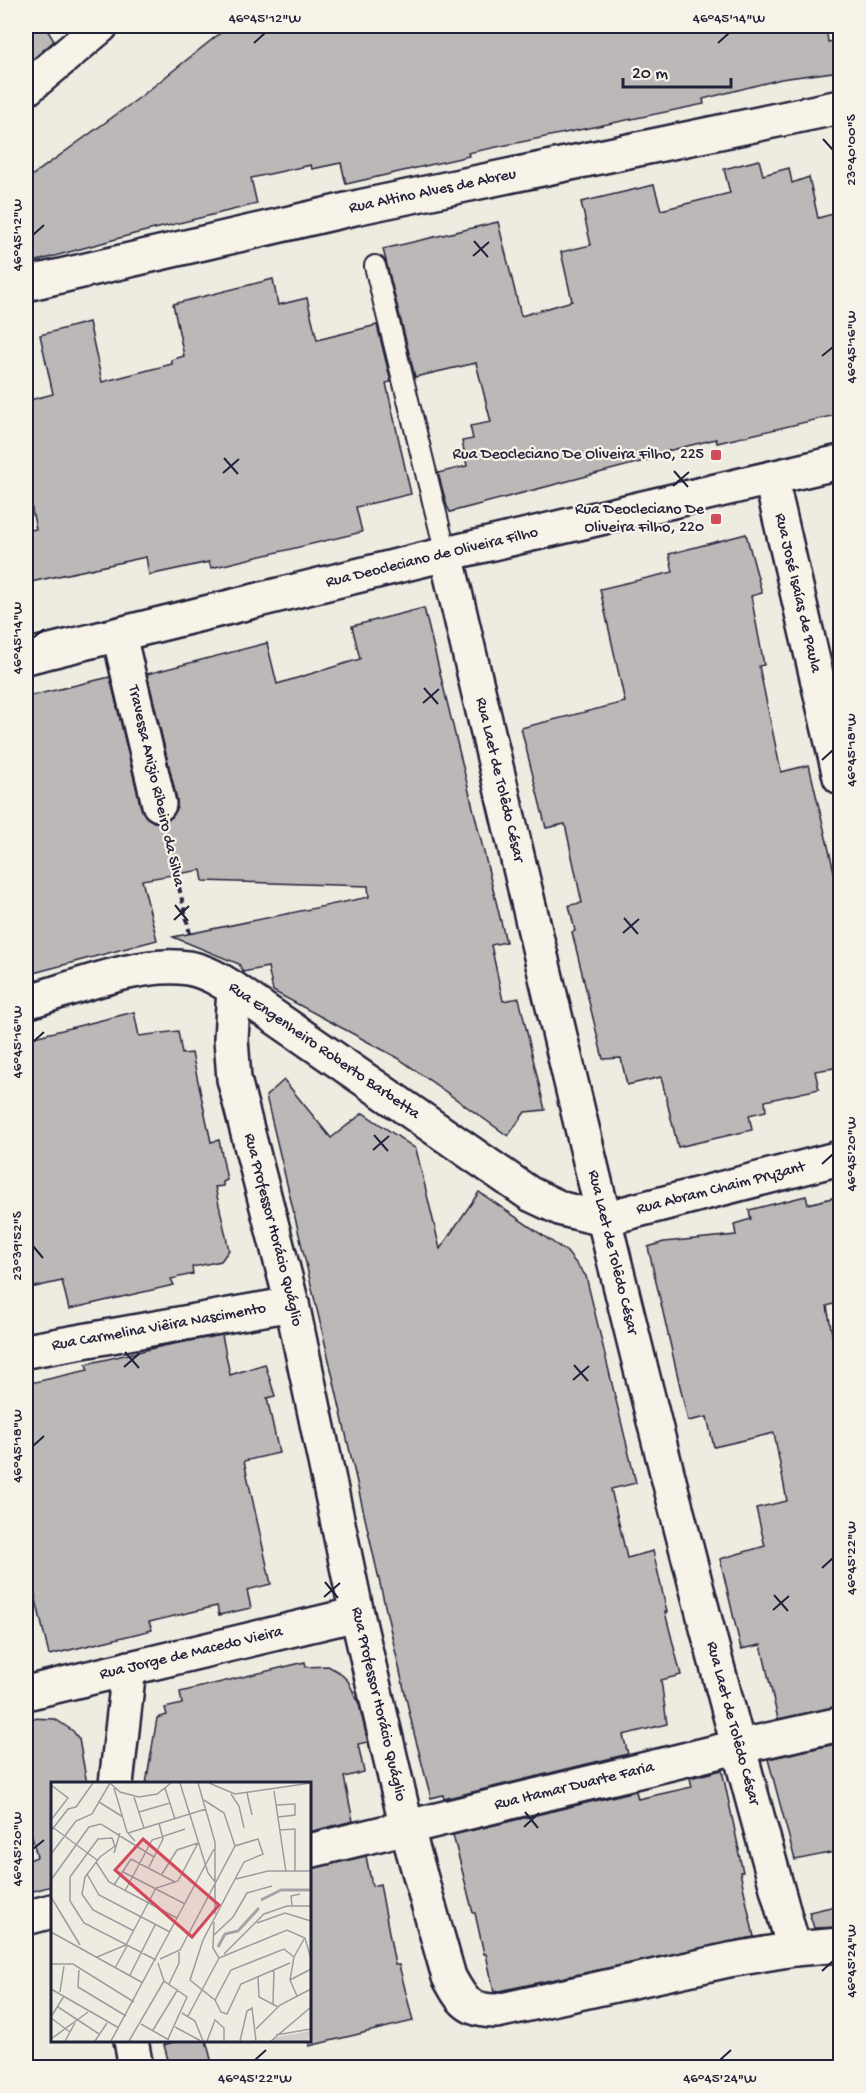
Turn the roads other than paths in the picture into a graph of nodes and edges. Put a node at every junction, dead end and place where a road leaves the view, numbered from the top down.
1 (101, 26) edge
2 (26, 89) edge
3 (840, 107) edge
4 (375, 266) dead end
5 (26, 284) edge
6 (840, 462) edge
7 (771, 479) junction
8 (446, 554) junction
9 (119, 635) junction
10 (26, 657) edge
11 (840, 777) edge
12 (159, 804) road end
13 (234, 989) junction
14 (26, 1002) edge
15 (840, 1158) edge
16 (603, 1220) junction
17 (292, 1304) junction
18 (26, 1351) edge
19 (357, 1614) junction
20 (129, 1668) junction
21 (26, 1693) edge
22 (840, 1724) edge
23 (737, 1747) junction
24 (116, 1782) edge
25 (407, 1829) junction
26 (310, 1851) edge
27 (51, 1911) edge
28 (26, 1918) edge
29 (840, 1946) edge
30 (794, 1949) junction
31 (131, 2042) edge
32 (136, 2067) edge

1 - 2 street
3 - 5 street, Rua Altino Alves de Abreu
4 - 8 lane
6 - 7 street, Rua Deocleciano de Oliveira Filho
7 - 8 street, Rua Deocleciano de Oliveira Filho
7 - 11 street, Rua José Isaías de Paula
8 - 9 street, Rua Deocleciano de Oliveira Filho
8 - 16 street, Rua Laet de Tolêdo César
9 - 10 street, Rua Deocleciano de Oliveira Filho
9 - 12 street, Travessa Anizio Ribeiro da Silva
13 - 14 street, Rua Engenheiro Roberto Barbetta
13 - 16 street, Rua Engenheiro Roberto Barbetta
13 - 17 street, Rua Professor Horácio Quáglio
15 - 16 street, Rua Abram Chaim Pryzant
16 - 23 street, Rua Laet de Tolêdo César
17 - 18 street, Rua Carmelina Viêira Nascimento
17 - 19 street, Rua Professor Horácio Quáglio
19 - 20 street, Rua Jorge de Macedo Vieira
19 - 25 street, Rua Professor Horácio Quáglio
20 - 21 street, Rua Jorge de Macedo Vieira
20 - 24 street
22 - 23 street, Rua Itamar Duarte Faria
23 - 25 street, Rua Itamar Duarte Faria
23 - 30 street, Rua Laet de Tolêdo César
25 - 26 street, Rua Itamar Duarte Faria
25 - 30 street, Rua Professor Horácio Quáglio
27 - 28 street
29 - 30 street, Rua Professor Horácio Quáglio
31 - 32 street

